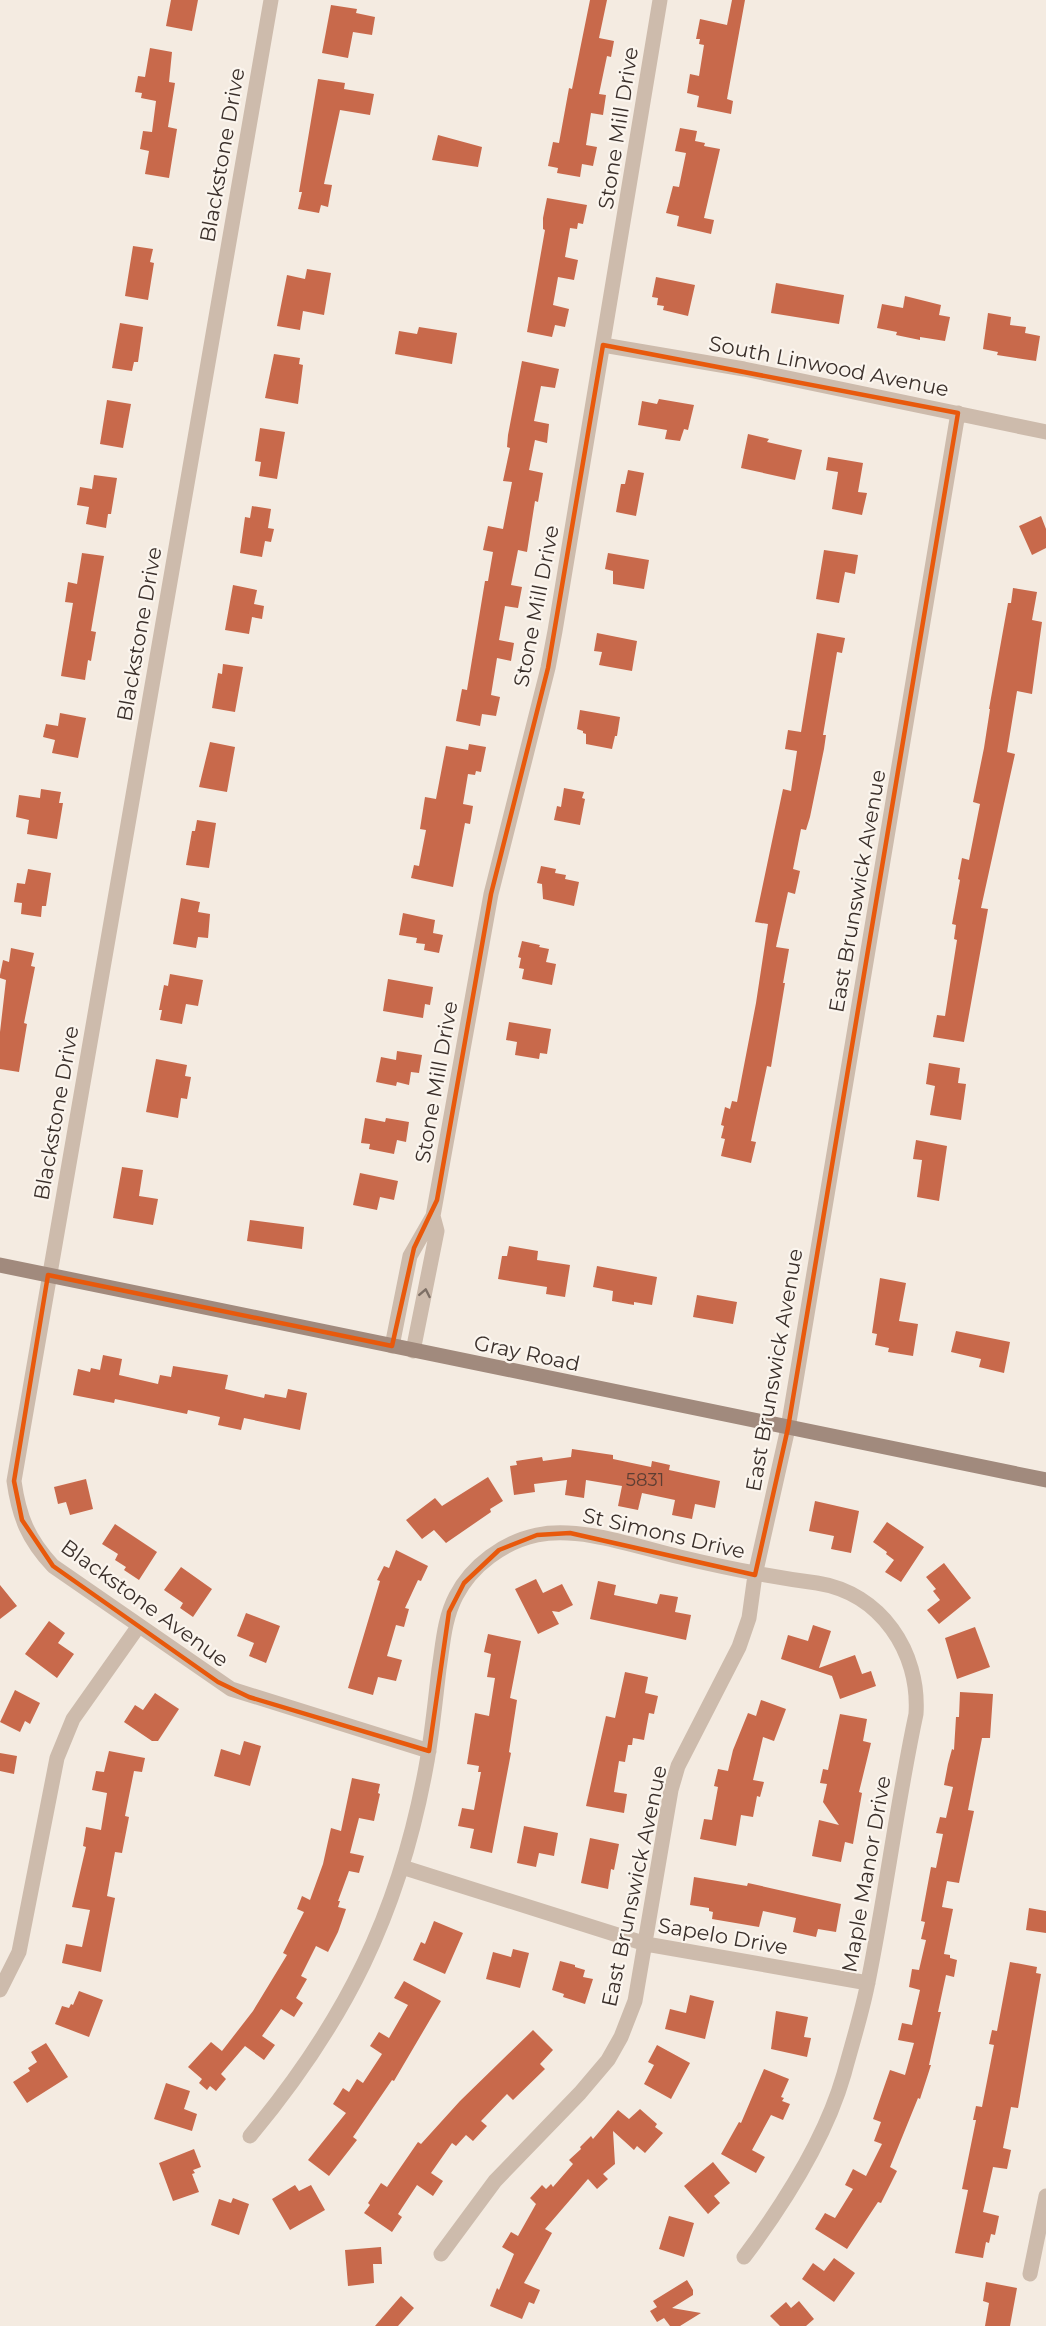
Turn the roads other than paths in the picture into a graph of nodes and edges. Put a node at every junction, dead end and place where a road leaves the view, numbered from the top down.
1 (271, 0) edge
2 (660, 0) edge
3 (603, 345) junction
4 (958, 413) junction
5 (1046, 432) edge
6 (433, 1216) junction
7 (0, 1265) edge
8 (48, 1275) junction
9 (392, 1346) junction
10 (413, 1351) junction
11 (788, 1428) junction
12 (1046, 1480) edge
13 (755, 1575) junction
14 (138, 1627) junction
15 (429, 1750) junction
16 (402, 1867) junction
17 (646, 1944) junction
18 (868, 1983) junction
19 (0, 1990) edge
20 (250, 2136) dead end
21 (1046, 2196) edge
22 (441, 2254) dead end
23 (744, 2257) dead end
24 (1030, 2274) dead end

1 - 8 street, Blackstone Drive
2 - 3 street, Stone Mill Drive
3 - 4 street, South Linwood Avenue
3 - 6 street, Stone Mill Drive
4 - 5 street, South Linwood Avenue
4 - 11 street, East Brunswick Avenue
6 - 9 street, Stone Mill Drive
10 -> 6 street, Stone Mill Drive
7 - 8 street, Gray Road
8 - 9 street, Gray Road
8 - 14 street, Blackstone Avenue
9 - 10 street, Gray Road
10 - 11 street, Gray Road
11 - 12 street, Gray Road
11 - 13 street, East Brunswick Avenue
13 - 15 street, St Simons Drive
13 - 17 street, East Brunswick Avenue
13 - 18 street, Maple Manor Drive
14 - 15 street, Blackstone Avenue
14 - 19 street
15 - 16 street, St Simons Drive
16 - 17 street, Sapelo Drive
16 - 20 street, St Simons Drive
17 - 18 street, Sapelo Drive
17 - 22 street, East Brunswick Avenue
18 - 23 street, Maple Manor Drive
21 - 24 street

